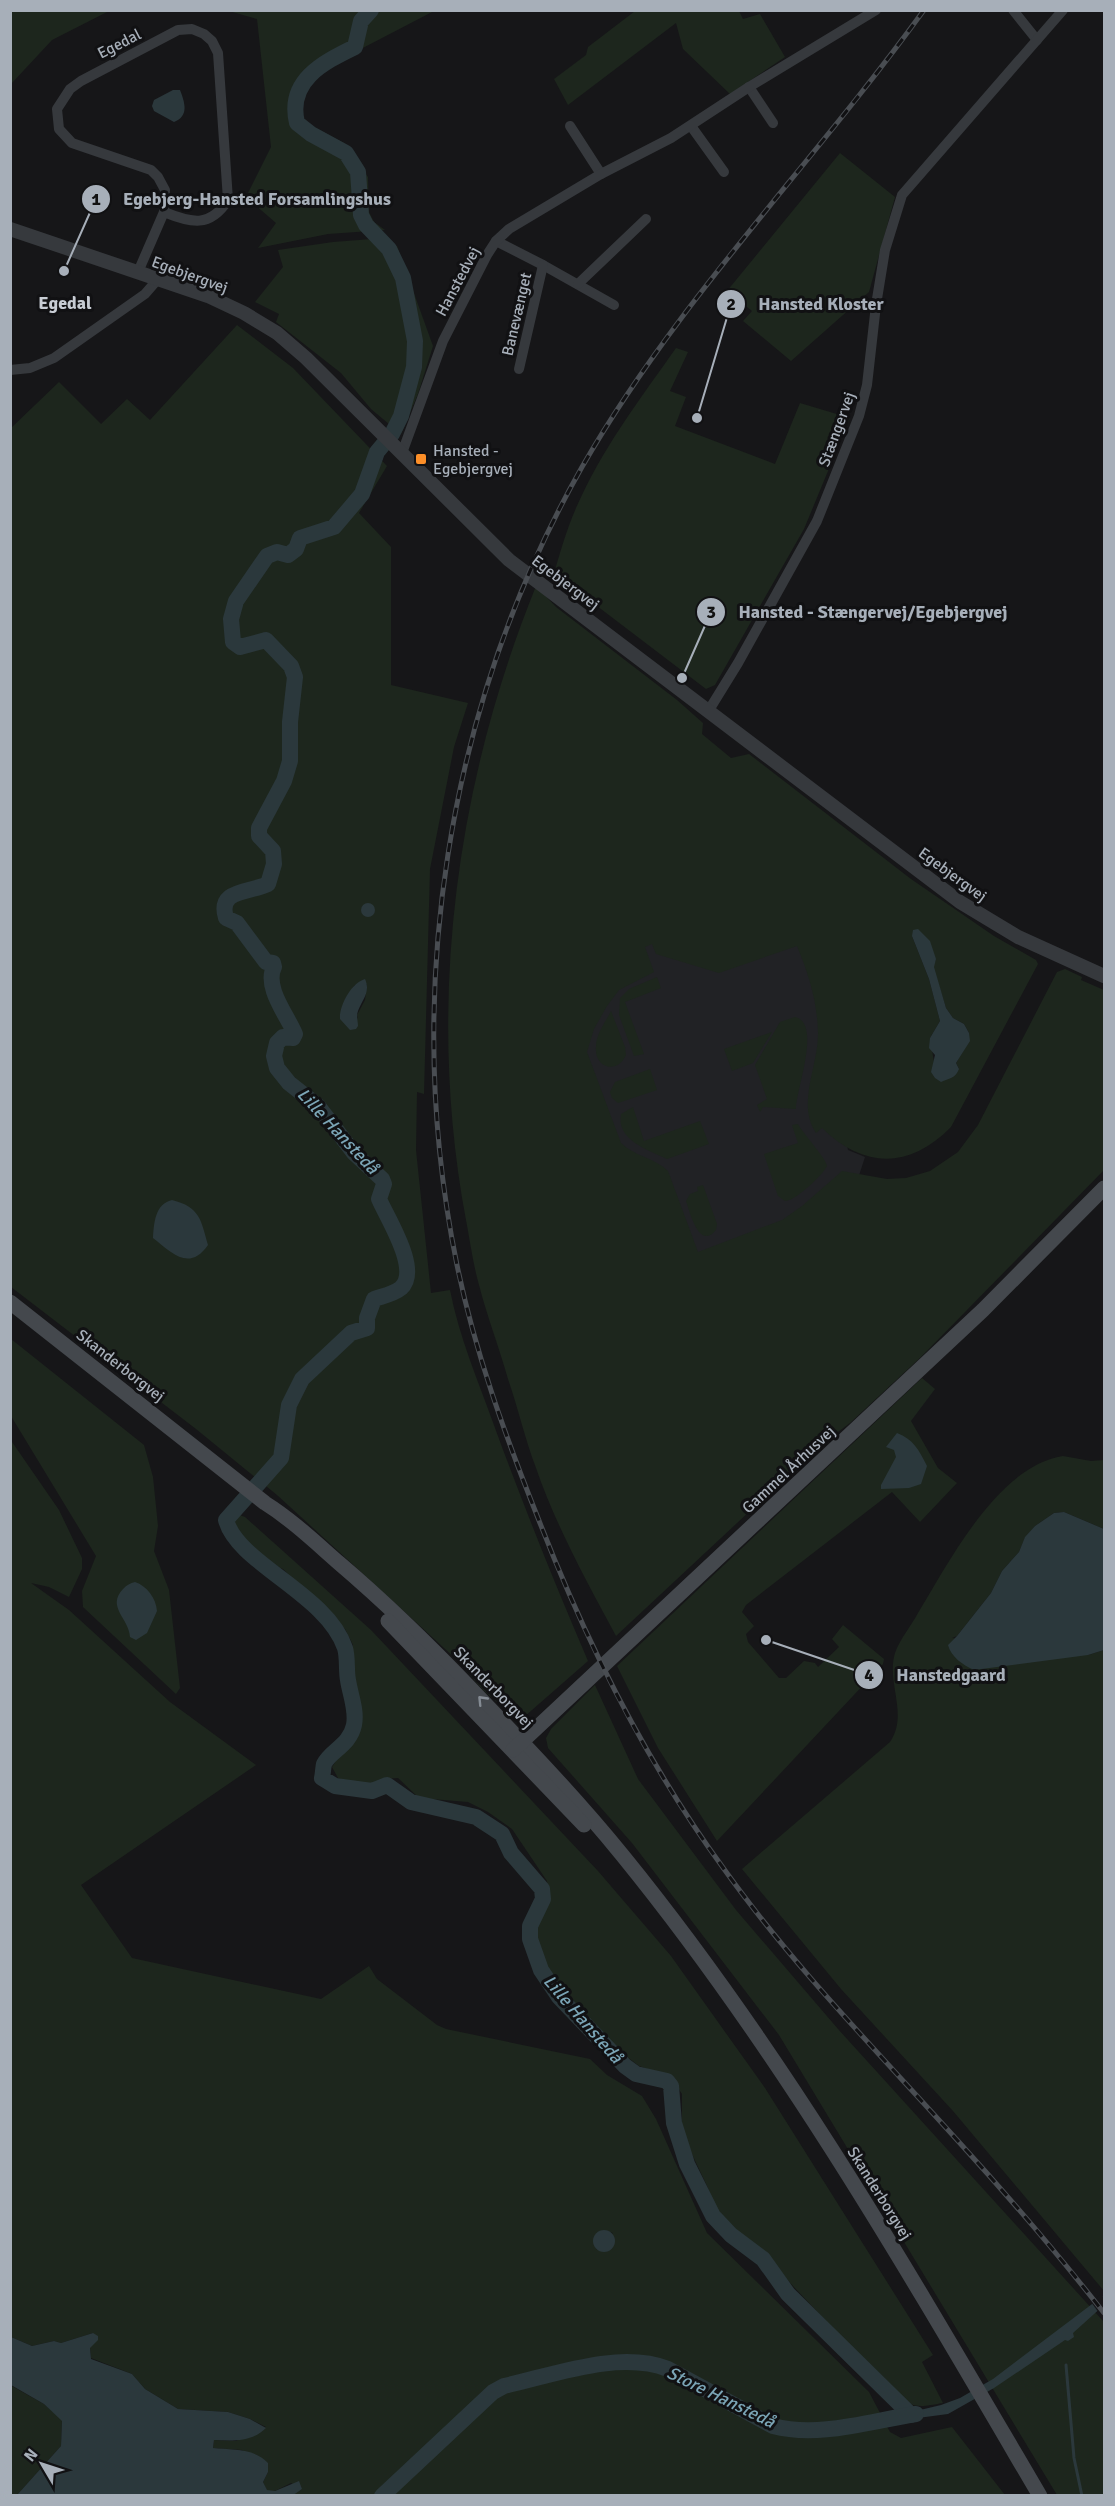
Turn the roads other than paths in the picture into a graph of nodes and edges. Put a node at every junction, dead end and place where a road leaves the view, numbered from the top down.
1 (876, 10) edge
2 (1013, 10) edge
3 (1063, 10) edge
4 (1036, 40) junction
5 (749, 87) junction
6 (772, 123) dead end
7 (570, 126) dead end
8 (691, 126) junction
9 (724, 172) dead end
10 (601, 174) junction
11 (164, 212) junction
12 (646, 219) dead end
13 (10, 228) edge
14 (496, 241) junction
15 (543, 265) junction
16 (138, 272) junction
17 (158, 279) junction
18 (578, 284) junction
19 (614, 305) dead end
20 (519, 369) dead end
21 (10, 370) edge
22 (398, 449) junction
23 (709, 710) junction
24 (1104, 976) edge
25 (1104, 1183) edge
26 (1104, 1188) edge
27 (1083, 1209) junction
28 (10, 1302) edge
29 (517, 1746) junction
30 (1040, 2496) edge

1 - 5 street, Hanstedvej
2 - 4 street
3 - 4 street, Stængervej
4 - 23 street, Stængervej
5 - 6 street
5 - 8 street, Hanstedvej
7 - 10 street
8 - 9 street
8 - 10 street, Hanstedvej
10 - 14 street, Hanstedvej
11 - 11 street, Egedal
11 - 16 street, Egedal
12 - 18 street
13 - 16 street, Egebjergvej
14 - 15 street, Banevænget
14 - 22 street, Hanstedvej
15 - 18 street, Banevænget
15 - 20 street, Banevænget
16 - 17 street, Egebjergvej
17 - 21 street
17 - 22 street, Egebjergvej
18 - 19 street, Banevænget
22 - 23 street, Egebjergvej
23 - 24 street, Egebjergvej
25 - 27 main road, Gammel Århusvej
26 - 27 main road, Gammel Århusvej
27 - 29 main road, Gammel Århusvej
28 - 29 main road, Skanderborgvej
29 - 30 main road, Skanderborgvej

